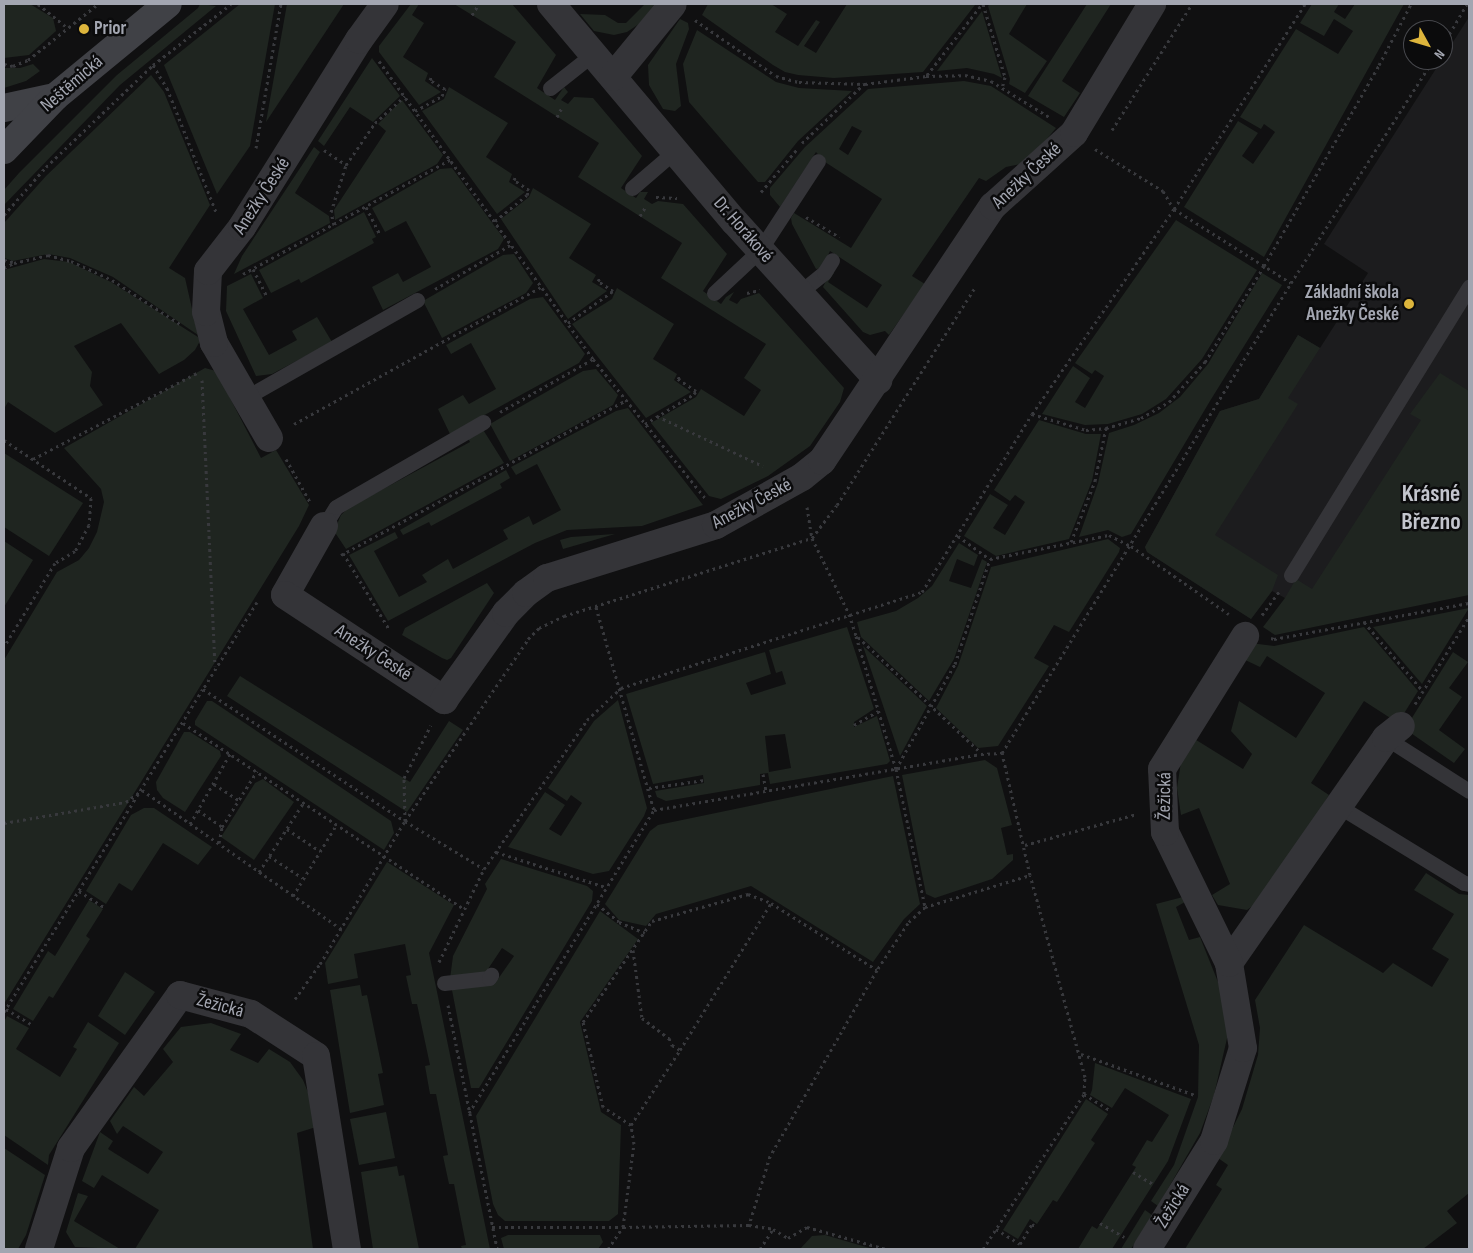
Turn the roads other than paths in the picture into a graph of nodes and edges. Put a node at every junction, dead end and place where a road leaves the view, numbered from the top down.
1 (168, 4) edge
2 (385, 4) edge
3 (551, 4) edge
4 (1152, 4) edge
5 (681, 10) edge
6 (593, 54) junction
7 (613, 77) junction
8 (550, 88) dead end
9 (54, 97) junction
10 (4, 108) edge
11 (4, 150) edge
12 (675, 151) junction
13 (818, 161) dead end
14 (632, 188) dead end
15 (760, 250) junction
16 (832, 260) dead end
17 (1469, 287) edge
18 (714, 293) dead end
19 (799, 293) junction
20 (417, 300) road end
21 (878, 380) junction
22 (245, 398) junction
23 (483, 422) road end
24 (277, 447) road end
25 (324, 526) joint
26 (1291, 575) road end
27 (1248, 633) road end
28 (1394, 732) joint
29 (1469, 791) edge
30 (1340, 807) junction
31 (1469, 884) edge
32 (1229, 963) junction
33 (491, 975) dead end
34 (444, 983) dead end
35 (1136, 1243) edge
36 (42, 1248) edge
37 (348, 1249) edge

1 - 9 street, Neštěmická
2 - 22 street, Anežky České
3 - 6 street, Dr. Horákové
4 - 21 street, Anežky České
5 - 7 street
6 - 7 street, Dr. Horákové
6 - 8 lane
7 - 12 street, Dr. Horákové
9 - 10 street
9 - 11 street, Neštěmická
12 - 14 lane
12 - 15 street, Dr. Horákové
13 - 15 lane
15 - 18 lane
15 - 19 street, Dr. Horákové
16 - 19 lane
17 - 26 lane
19 - 21 street, Dr. Horákové
20 - 22 lane
21 - 25 street, Anežky České
22 - 24 street, Anežky České
23 - 25 lane, Anežky České
27 - 32 street, Žežická
28 - 29 lane
28 - 30 street
30 - 31 lane
30 - 32 street
32 - 35 street, Žežická
33 - 34 lane
36 - 37 street, Žežická

